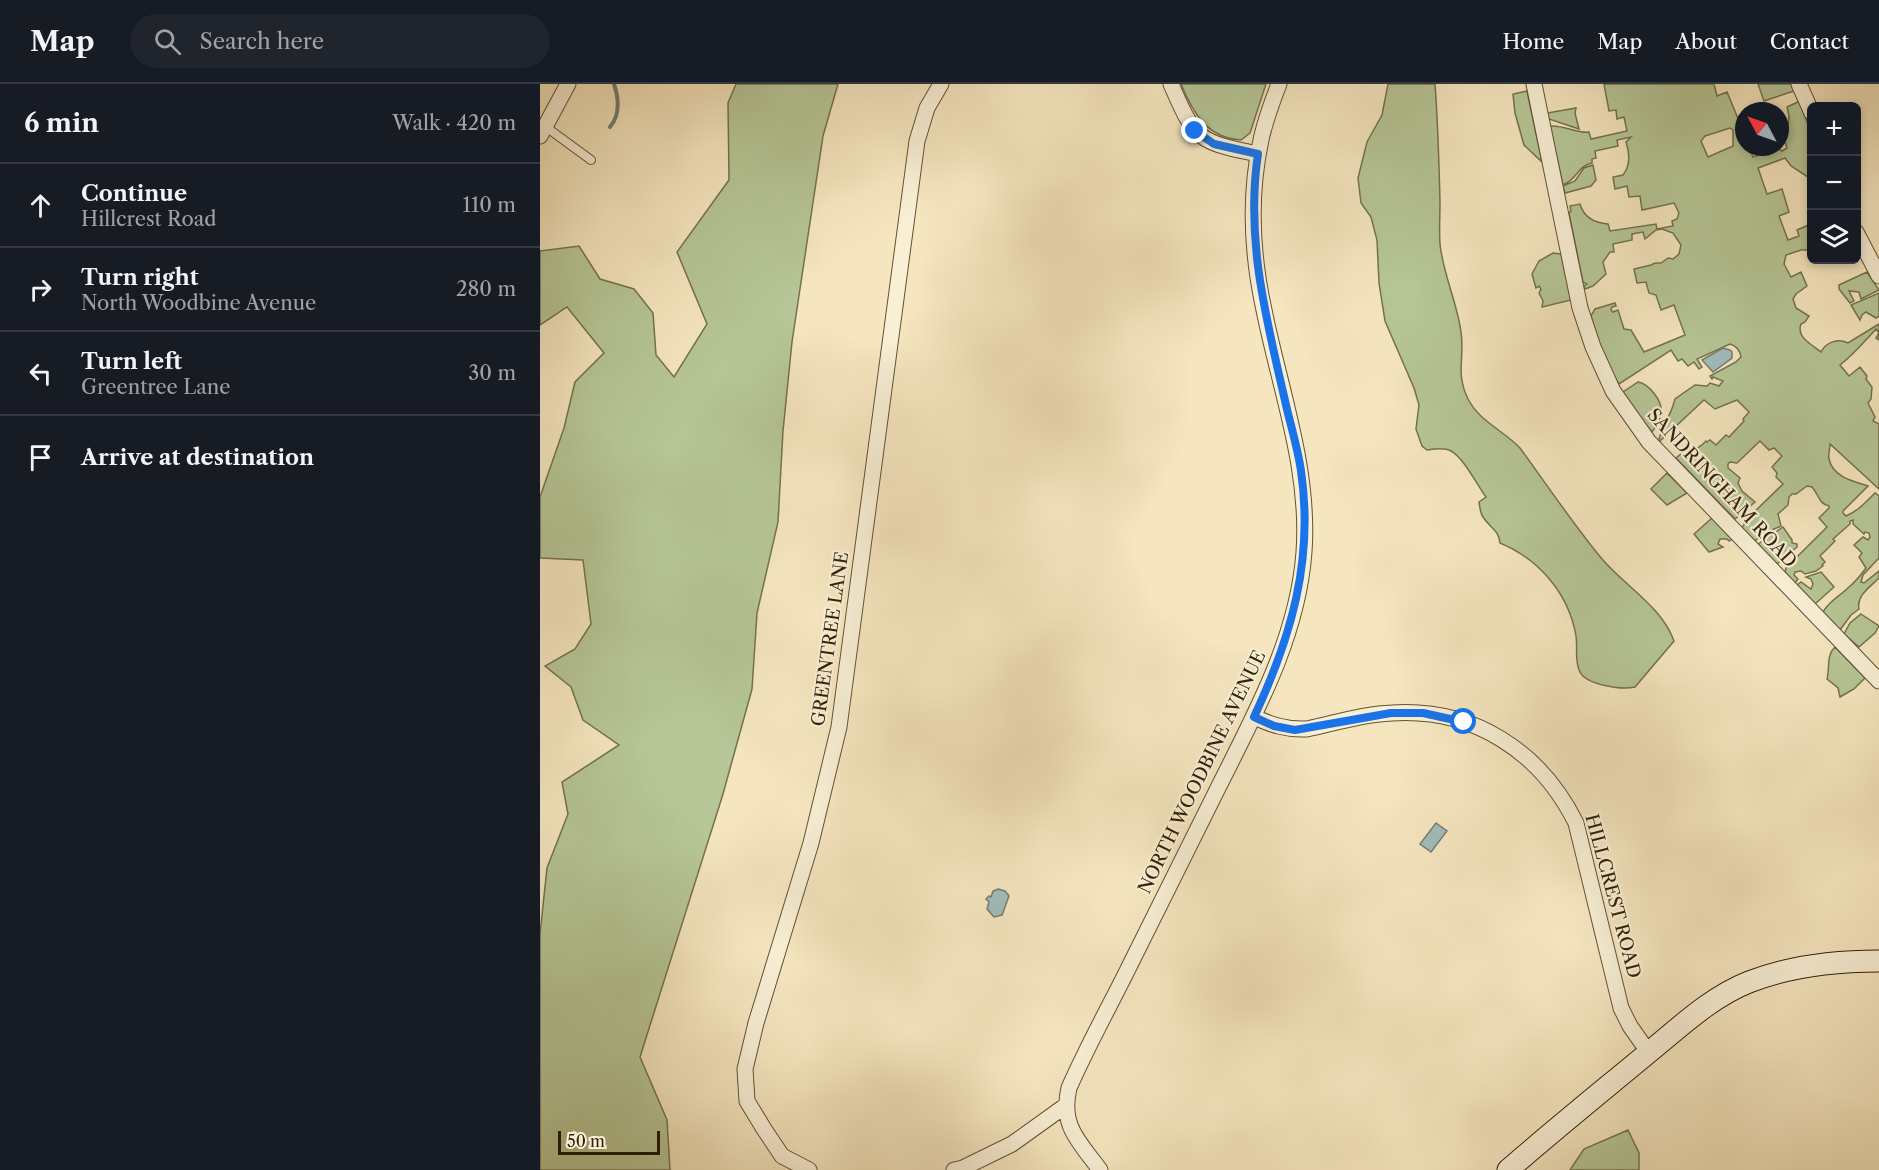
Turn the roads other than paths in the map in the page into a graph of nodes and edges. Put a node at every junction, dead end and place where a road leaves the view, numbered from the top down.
1 (568, 84) edge
2 (941, 84) edge
3 (1171, 84) edge
4 (1279, 84) edge
5 (1533, 84) edge
6 (1799, 84) edge
7 (1807, 102) edge
8 (543, 132) edge
9 (1258, 154) junction
10 (591, 160) dead end
11 (1861, 240) edge
12 (1879, 276) edge
13 (1879, 681) edge
14 (1254, 717) junction
15 (1879, 961) edge
16 (1649, 1053) junction
17 (1065, 1106) junction
18 (809, 1170) edge
19 (954, 1170) edge
20 (1100, 1170) edge
21 (1508, 1170) edge

1 - 8 street
2 - 18 street, GREENTREE LANE
3 - 9 street
4 - 9 street, NORTH WOODBINE AVENUE
5 - 13 street, SANDRINGHAM ROAD
6 - 7 street
8 - 10 lane
9 - 14 street, NORTH WOODBINE AVENUE
11 - 12 street
14 - 16 street, HILLCREST ROAD
14 - 17 street, NORTH WOODBINE AVENUE
15 - 16 main road
16 - 21 main road
17 - 19 street
17 - 20 street

